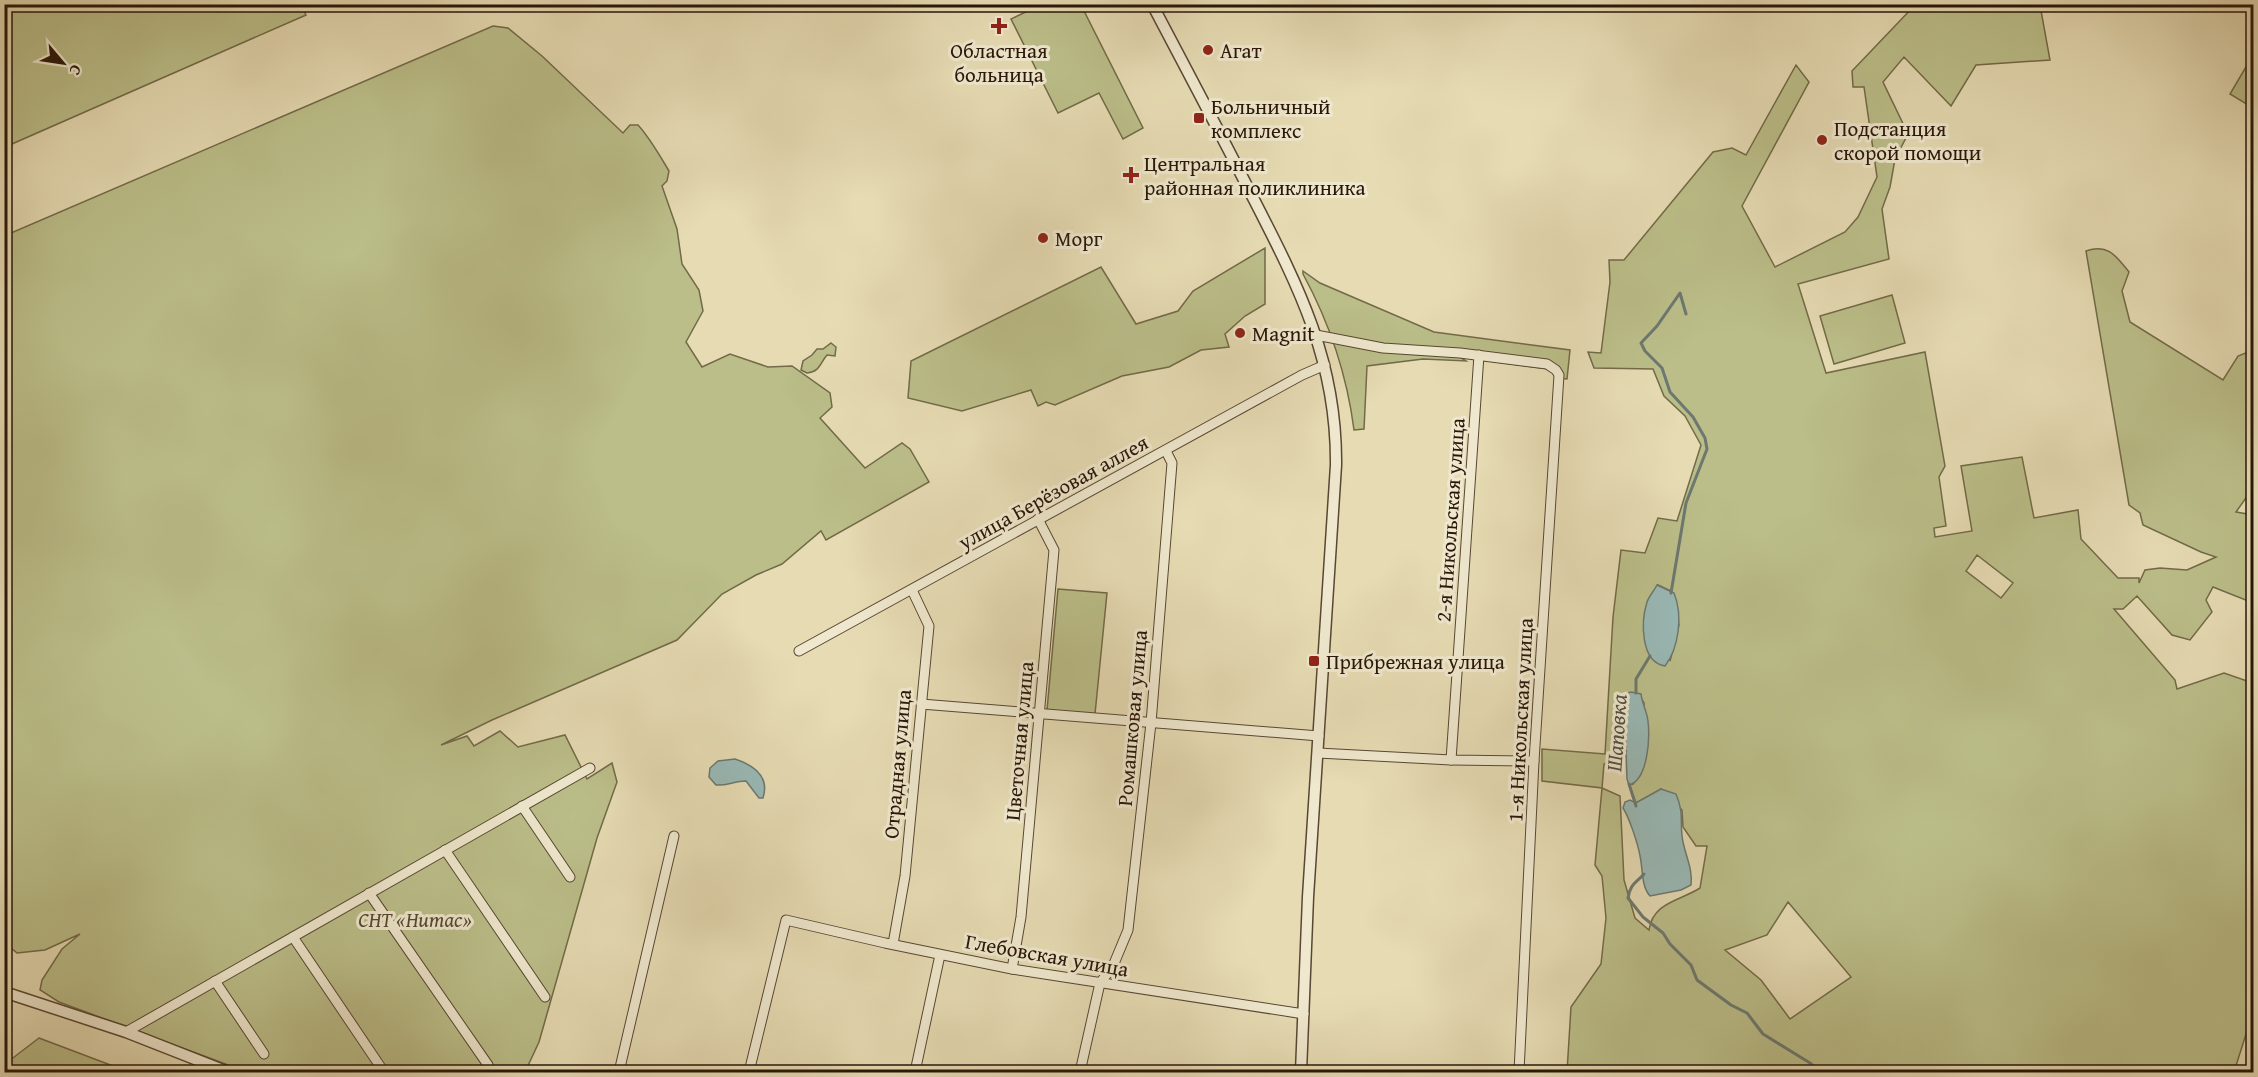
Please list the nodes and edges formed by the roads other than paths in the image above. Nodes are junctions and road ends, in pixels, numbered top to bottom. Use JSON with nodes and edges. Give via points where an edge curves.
{"nodes":[{"id":1,"x":1152,"y":4,"type":"edge"},
{"id":2,"x":1316,"y":335,"type":"junction"},
{"id":3,"x":1479,"y":355,"type":"junction"},
{"id":4,"x":1324,"y":365,"type":"junction"},
{"id":5,"x":1166,"y":451,"type":"junction"},
{"id":6,"x":1038,"y":519,"type":"junction"},
{"id":7,"x":912,"y":590,"type":"junction"},
{"id":8,"x":799,"y":651,"type":"dead end"},
{"id":9,"x":921,"y":704,"type":"junction"},
{"id":10,"x":1040,"y":713,"type":"junction"},
{"id":11,"x":1151,"y":723,"type":"junction"},
{"id":12,"x":1319,"y":736,"type":"junction"},
{"id":13,"x":1318,"y":753,"type":"junction"},
{"id":14,"x":1451,"y":760,"type":"junction"},
{"id":15,"x":1534,"y":761,"type":"junction"},
{"id":16,"x":590,"y":768,"type":"dead end"},
{"id":17,"x":522,"y":806,"type":"junction"},
{"id":18,"x":674,"y":836,"type":"dead end"},
{"id":19,"x":445,"y":850,"type":"junction"},
{"id":20,"x":570,"y":877,"type":"dead end"},
{"id":21,"x":369,"y":893,"type":"junction"},
{"id":22,"x":293,"y":937,"type":"junction"},
{"id":23,"x":893,"y":944,"type":"junction"},
{"id":24,"x":940,"y":955,"type":"junction"},
{"id":25,"x":1012,"y":969,"type":"junction"},
{"id":26,"x":215,"y":981,"type":"junction"},
{"id":27,"x":1100,"y":983,"type":"junction"},
{"id":28,"x":4,"y":992,"type":"edge"},
{"id":29,"x":545,"y":997,"type":"dead end"},
{"id":30,"x":1304,"y":1014,"type":"junction"},
{"id":31,"x":126,"y":1032,"type":"junction"},
{"id":32,"x":264,"y":1054,"type":"dead end"},
{"id":33,"x":228,"y":1072,"type":"edge"},
{"id":34,"x":384,"y":1072,"type":"edge"},
{"id":35,"x":490,"y":1072,"type":"edge"},
{"id":36,"x":619,"y":1072,"type":"edge"},
{"id":37,"x":750,"y":1072,"type":"edge"},
{"id":38,"x":915,"y":1072,"type":"edge"},
{"id":39,"x":1080,"y":1072,"type":"edge"},
{"id":40,"x":1301,"y":1072,"type":"edge"},
{"id":41,"x":1519,"y":1072,"type":"edge"}],
"edges":[{"from":1,"to":2,"type":"street","via":[[1266,223]]},
{"from":2,"to":3,"type":"street","via":[[1383,348]]},
{"from":2,"to":4,"type":"street"},
{"from":3,"to":14,"type":"street","name":"2-я Никольская улица"},
{"from":3,"to":15,"type":"street","name":"1-я Никольская улица","via":[[1547,364],[1556,369],[1559,378]]},
{"from":4,"to":5,"type":"street","name":"улица Берёзовая аллея"},
{"from":4,"to":12,"type":"street","via":[[1335,419],[1336,465]]},
{"from":5,"to":6,"type":"street","name":"улица Берёзовая аллея"},
{"from":5,"to":11,"type":"street","name":"Ромашковая улица","via":[[1172,464]]},
{"from":6,"to":7,"type":"street","name":"улица Берёзовая аллея"},
{"from":6,"to":10,"type":"street","name":"Цветочная улица","via":[[1054,550]]},
{"from":7,"to":8,"type":"street","name":"улица Берёзовая аллея"},
{"from":7,"to":9,"type":"street","name":"Отрадная улица","via":[[929,626]]},
{"from":9,"to":10,"type":"street"},
{"from":9,"to":23,"type":"street","name":"Отрадная улица","via":[[905,876]]},
{"from":10,"to":11,"type":"street"},
{"from":10,"to":25,"type":"street","name":"Цветочная улица","via":[[1021,917]]},
{"from":11,"to":12,"type":"street"},
{"from":11,"to":27,"type":"street","name":"Ромашковая улица","via":[[1128,930],[1113,966]]},
{"from":12,"to":13,"type":"street"},
{"from":13,"to":14,"type":"street"},
{"from":13,"to":30,"type":"street"},
{"from":14,"to":15,"type":"street"},
{"from":15,"to":41,"type":"street","name":"1-я Никольская улица"},
{"from":16,"to":17,"type":"street"},
{"from":17,"to":19,"type":"street"},
{"from":17,"to":20,"type":"street"},
{"from":18,"to":36,"type":"street"},
{"from":19,"to":21,"type":"street"},
{"from":19,"to":29,"type":"street"},
{"from":21,"to":22,"type":"street"},
{"from":21,"to":35,"type":"street"},
{"from":22,"to":26,"type":"street"},
{"from":22,"to":34,"type":"street"},
{"from":23,"to":24,"type":"street","name":"Глебовская улица"},
{"from":23,"to":37,"type":"street","name":"Глебовская улица","via":[[786,920]]},
{"from":24,"to":25,"type":"street","name":"Глебовская улица"},
{"from":24,"to":38,"type":"street"},
{"from":25,"to":27,"type":"street","name":"Глебовская улица"},
{"from":26,"to":31,"type":"street"},
{"from":26,"to":32,"type":"street"},
{"from":27,"to":30,"type":"street","name":"Глебовская улица"},
{"from":27,"to":39,"type":"street"},
{"from":28,"to":31,"type":"street"},
{"from":30,"to":40,"type":"street"},
{"from":31,"to":33,"type":"street"}]}
